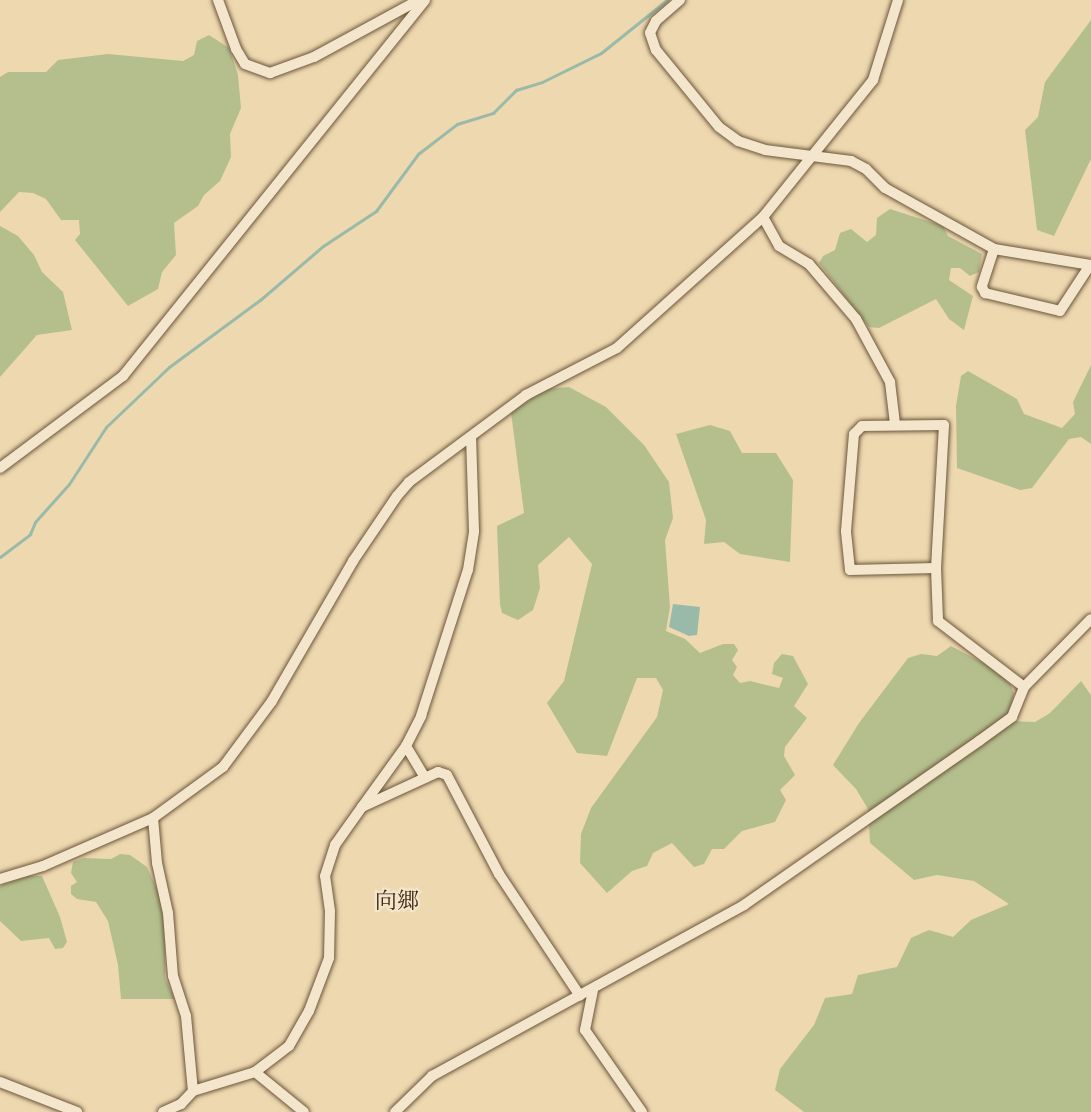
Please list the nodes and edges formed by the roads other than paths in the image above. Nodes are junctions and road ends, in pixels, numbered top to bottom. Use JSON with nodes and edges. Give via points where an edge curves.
{"nodes":[{"id":1,"x":218,"y":0,"type":"edge"},
{"id":2,"x":419,"y":0,"type":"edge"},
{"id":3,"x":425,"y":0,"type":"edge"},
{"id":4,"x":680,"y":0,"type":"edge"},
{"id":5,"x":898,"y":0,"type":"edge"},
{"id":6,"x":814,"y":156,"type":"junction"},
{"id":7,"x":763,"y":217,"type":"junction"},
{"id":8,"x":994,"y":249,"type":"junction"},
{"id":9,"x":1090,"y":265,"type":"edge"},
{"id":10,"x":895,"y":424,"type":"junction"},
{"id":11,"x":471,"y":438,"type":"junction"},
{"id":12,"x":0,"y":468,"type":"edge"},
{"id":13,"x":936,"y":568,"type":"junction"},
{"id":14,"x":1091,"y":619,"type":"edge"},
{"id":15,"x":1024,"y":687,"type":"junction"},
{"id":16,"x":406,"y":746,"type":"junction"},
{"id":17,"x":425,"y":778,"type":"junction"},
{"id":18,"x":362,"y":807,"type":"junction"},
{"id":19,"x":153,"y":818,"type":"junction"},
{"id":20,"x":0,"y":879,"type":"edge"},
{"id":21,"x":593,"y":990,"type":"junction"},
{"id":22,"x":580,"y":996,"type":"junction"},
{"id":23,"x":255,"y":1072,"type":"junction"},
{"id":24,"x":0,"y":1082,"type":"edge"},
{"id":25,"x":193,"y":1091,"type":"junction"},
{"id":26,"x":182,"y":1108,"type":"edge"},
{"id":27,"x":77,"y":1112,"type":"edge"},
{"id":28,"x":163,"y":1112,"type":"edge"},
{"id":29,"x":304,"y":1112,"type":"edge"},
{"id":30,"x":395,"y":1112,"type":"edge"},
{"id":31,"x":642,"y":1112,"type":"edge"}],
"edges":[{"from":1,"to":2,"type":"street","via":[[245,64],[270,73],[314,57]]},
{"from":3,"to":12,"type":"street","via":[[123,376]]},
{"from":4,"to":6,"type":"street","via":[[656,21],[650,33],[656,50],[705,111],[738,141],[765,150]]},
{"from":5,"to":6,"type":"street","via":[[873,80]]},
{"from":6,"to":7,"type":"street"},
{"from":6,"to":8,"type":"street","via":[[851,161],[866,169],[885,188]]},
{"from":7,"to":10,"type":"street","via":[[779,246],[809,264],[856,319],[890,382]]},
{"from":7,"to":11,"type":"street","via":[[616,348],[526,394]]},
{"from":8,"to":9,"type":"street"},
{"from":8,"to":9,"type":"street","via":[[982,287],[985,293],[1060,311]]},
{"from":10,"to":13,"type":"street","via":[[944,425]]},
{"from":10,"to":13,"type":"street","via":[[862,426],[854,434],[846,531],[850,570]]},
{"from":11,"to":16,"type":"street","via":[[474,531],[468,570],[421,716]]},
{"from":11,"to":19,"type":"street","via":[[409,482],[385,512],[272,701],[223,767]]},
{"from":13,"to":15,"type":"street","via":[[938,621]]},
{"from":14,"to":15,"type":"street"},
{"from":15,"to":21,"type":"street","via":[[1012,717],[854,829],[744,905]]},
{"from":16,"to":17,"type":"street"},
{"from":16,"to":18,"type":"street"},
{"from":17,"to":18,"type":"street"},
{"from":17,"to":22,"type":"street","via":[[438,772],[447,775],[499,873]]},
{"from":18,"to":23,"type":"street","via":[[327,865],[331,942],[321,985],[289,1046]]},
{"from":19,"to":20,"type":"street","via":[[44,866]]},
{"from":19,"to":25,"type":"street","via":[[173,976],[186,1016]]},
{"from":21,"to":22,"type":"street"},
{"from":21,"to":31,"type":"street","via":[[585,1030]]},
{"from":22,"to":30,"type":"street","via":[[432,1076]]},
{"from":23,"to":25,"type":"street"},
{"from":23,"to":29,"type":"street"},
{"from":24,"to":27,"type":"street"},
{"from":25,"to":26,"type":"street"},
{"from":26,"to":28,"type":"street"}]}
